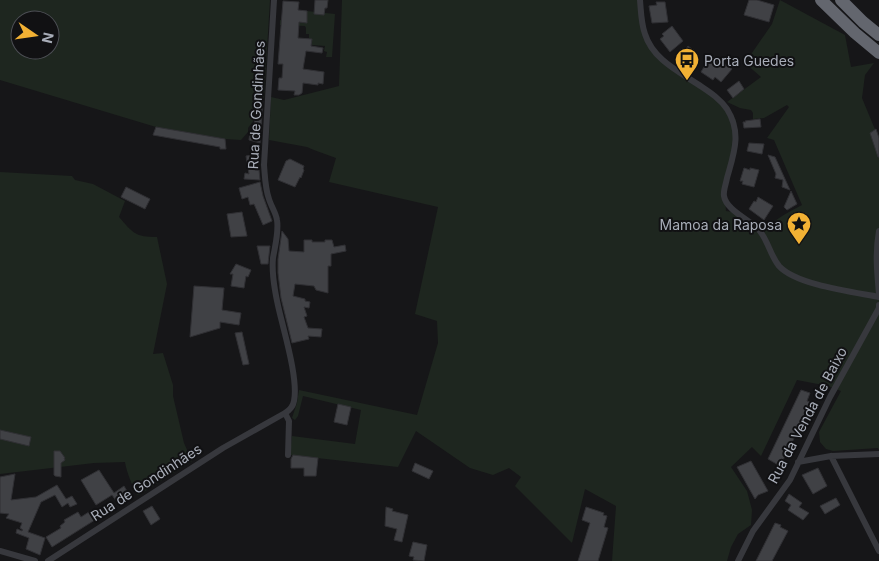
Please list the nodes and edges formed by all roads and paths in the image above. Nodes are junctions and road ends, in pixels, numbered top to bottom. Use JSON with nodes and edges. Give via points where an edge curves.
{"nodes":[{"id":1,"x":274,"y":0,"type":"edge"},
{"id":2,"x":640,"y":0,"type":"edge"},
{"id":3,"x":822,"y":0,"type":"edge"},
{"id":4,"x":841,"y":0,"type":"edge"},
{"id":5,"x":879,"y":35,"type":"edge"},
{"id":6,"x":879,"y":53,"type":"edge"},
{"id":7,"x":879,"y":231,"type":"edge"},
{"id":8,"x":879,"y":295,"type":"edge"},
{"id":9,"x":879,"y":305,"type":"edge"},
{"id":10,"x":285,"y":413,"type":"junction"},
{"id":11,"x":879,"y":454,"type":"edge"},
{"id":12,"x":288,"y":455,"type":"dead end"},
{"id":13,"x":830,"y":456,"type":"junction"},
{"id":14,"x":798,"y":462,"type":"junction"},
{"id":15,"x":0,"y":551,"type":"edge"},
{"id":16,"x":879,"y":551,"type":"edge"},
{"id":17,"x":35,"y":561,"type":"edge"},
{"id":18,"x":48,"y":561,"type":"edge"},
{"id":19,"x":738,"y":561,"type":"edge"}],
"edges":[{"from":1,"to":10,"type":"street","name":"Rua de Gondinhães","via":[[264,165],[266,188],[278,225],[274,277],[294,386],[294,402]]},
{"from":2,"to":8,"type":"street","via":[[645,36],[660,57],[719,99],[731,116],[736,140],[723,195],[726,202],[759,230],[777,262],[792,276],[814,284]]},
{"from":3,"to":6,"type":"highway"},
{"from":4,"to":5,"type":"highway"},
{"from":7,"to":8,"type":"street","via":[[876,261]]},
{"from":9,"to":14,"type":"street","name":"Rua da Venda de Baixo"},
{"from":10,"to":12,"type":"street","via":[[290,429]]},
{"from":10,"to":18,"type":"street","name":"Rua de Gondinhães","via":[[223,448]]},
{"from":11,"to":13,"type":"street"},
{"from":13,"to":14,"type":"street"},
{"from":13,"to":16,"type":"street"},
{"from":14,"to":19,"type":"street","name":"Rua da Venda de Baixo","via":[[790,480],[753,531]]},
{"from":15,"to":17,"type":"street"}]}
